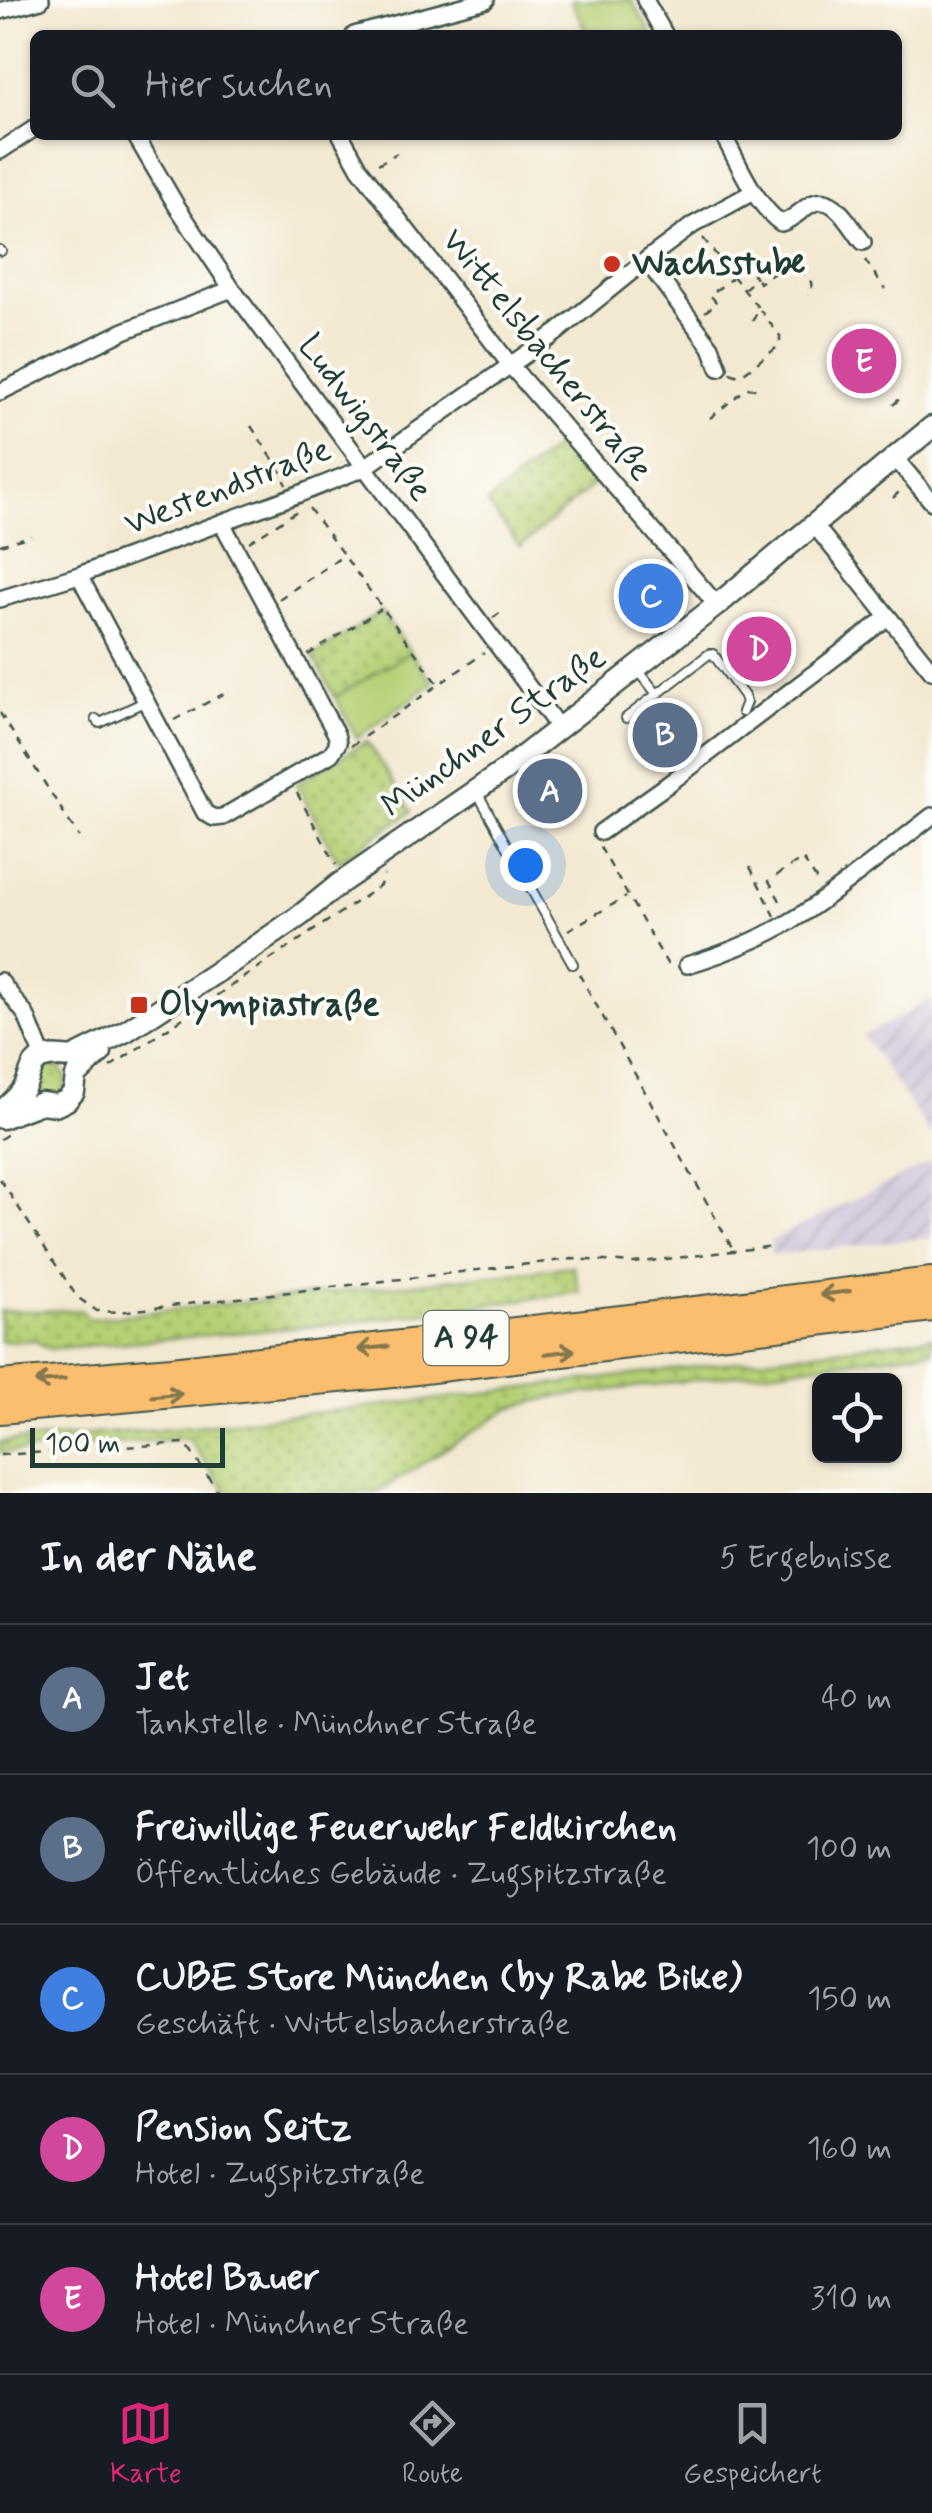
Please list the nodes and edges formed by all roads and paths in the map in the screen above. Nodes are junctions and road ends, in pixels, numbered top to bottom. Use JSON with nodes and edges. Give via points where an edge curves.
{"nodes":[{"id":1,"x":41,"y":0,"type":"edge"},
{"id":2,"x":486,"y":0,"type":"edge"},
{"id":3,"x":645,"y":0,"type":"edge"},
{"id":4,"x":0,"y":12,"type":"edge"},
{"id":5,"x":373,"y":30,"type":"edge"},
{"id":6,"x":662,"y":30,"type":"edge"},
{"id":7,"x":30,"y":131,"type":"edge"},
{"id":8,"x":137,"y":140,"type":"edge"},
{"id":9,"x":344,"y":140,"type":"edge"},
{"id":10,"x":726,"y":140,"type":"edge"},
{"id":11,"x":0,"y":151,"type":"edge"},
{"id":12,"x":397,"y":153,"type":"dead end"},
{"id":13,"x":380,"y":163,"type":"dead end"},
{"id":14,"x":752,"y":192,"type":"junction"},
{"id":15,"x":693,"y":225,"type":"junction"},
{"id":16,"x":863,"y":242,"type":"dead end"},
{"id":17,"x":789,"y":255,"type":"dead end"},
{"id":18,"x":646,"y":260,"type":"junction"},
{"id":19,"x":865,"y":260,"type":"dead end"},
{"id":20,"x":775,"y":266,"type":"junction"},
{"id":21,"x":799,"y":269,"type":"dead end"},
{"id":22,"x":732,"y":277,"type":"junction"},
{"id":23,"x":756,"y":279,"type":"junction"},
{"id":24,"x":232,"y":288,"type":"junction"},
{"id":25,"x":886,"y":289,"type":"dead end"},
{"id":26,"x":743,"y":290,"type":"junction"},
{"id":27,"x":808,"y":295,"type":"dead end"},
{"id":28,"x":759,"y":309,"type":"junction"},
{"id":29,"x":692,"y":322,"type":"junction"},
{"id":30,"x":752,"y":322,"type":"dead end"},
{"id":31,"x":511,"y":366,"type":"junction"},
{"id":32,"x":719,"y":368,"type":"joint"},
{"id":33,"x":869,"y":370,"type":"dead end"},
{"id":34,"x":756,"y":389,"type":"dead end"},
{"id":35,"x":877,"y":390,"type":"dead end"},
{"id":36,"x":0,"y":392,"type":"edge"},
{"id":37,"x":904,"y":396,"type":"dead end"},
{"id":38,"x":893,"y":405,"type":"dead end"},
{"id":39,"x":710,"y":418,"type":"dead end"},
{"id":40,"x":251,"y":426,"type":"dead end"},
{"id":41,"x":932,"y":427,"type":"edge"},
{"id":42,"x":895,"y":458,"type":"junction"},
{"id":43,"x":364,"y":468,"type":"junction"},
{"id":44,"x":289,"y":498,"type":"junction"},
{"id":45,"x":932,"y":502,"type":"edge"},
{"id":46,"x":222,"y":523,"type":"junction"},
{"id":47,"x":815,"y":526,"type":"junction"},
{"id":48,"x":31,"y":536,"type":"dead end"},
{"id":49,"x":0,"y":545,"type":"edge"},
{"id":50,"x":236,"y":550,"type":"junction"},
{"id":51,"x":344,"y":556,"type":"junction"},
{"id":52,"x":79,"y":575,"type":"junction"},
{"id":53,"x":0,"y":599,"type":"edge"},
{"id":54,"x":717,"y":605,"type":"junction"},
{"id":55,"x":267,"y":607,"type":"junction"},
{"id":56,"x":383,"y":608,"type":"junction"},
{"id":57,"x":888,"y":617,"type":"junction"},
{"id":58,"x":498,"y":644,"type":"junction"},
{"id":59,"x":298,"y":662,"type":"junction"},
{"id":60,"x":636,"y":668,"type":"junction"},
{"id":61,"x":932,"y":671,"type":"edge"},
{"id":62,"x":439,"y":685,"type":"junction"},
{"id":63,"x":229,"y":691,"type":"dead end"},
{"id":64,"x":656,"y":694,"type":"junction"},
{"id":65,"x":146,"y":701,"type":"junction"},
{"id":66,"x":742,"y":712,"type":"dead end"},
{"id":67,"x":0,"y":713,"type":"edge"},
{"id":68,"x":96,"y":718,"type":"dead end"},
{"id":69,"x":626,"y":718,"type":"dead end"},
{"id":70,"x":160,"y":728,"type":"junction"},
{"id":71,"x":559,"y":728,"type":"junction"},
{"id":72,"x":338,"y":743,"type":"junction"},
{"id":73,"x":289,"y":778,"type":"junction"},
{"id":74,"x":476,"y":790,"type":"junction"},
{"id":75,"x":932,"y":816,"type":"edge"},
{"id":76,"x":598,"y":835,"type":"joint"},
{"id":77,"x":79,"y":837,"type":"dead end"},
{"id":78,"x":337,"y":866,"type":"dead end"},
{"id":79,"x":790,"y":867,"type":"dead end"},
{"id":80,"x":750,"y":868,"type":"dead end"},
{"id":81,"x":783,"y":871,"type":"dead end"},
{"id":82,"x":374,"y":890,"type":"dead end"},
{"id":83,"x":628,"y":896,"type":"junction"},
{"id":84,"x":827,"y":896,"type":"junction"},
{"id":85,"x":786,"y":923,"type":"junction"},
{"id":86,"x":558,"y":936,"type":"junction"},
{"id":87,"x":573,"y":964,"type":"joint"},
{"id":88,"x":686,"y":965,"type":"dead end"},
{"id":89,"x":669,"y":967,"type":"dead end"},
{"id":90,"x":0,"y":981,"type":"edge"},
{"id":91,"x":118,"y":1062,"type":"dead end"},
{"id":92,"x":61,"y":1064,"type":"junction"},
{"id":93,"x":27,"y":1082,"type":"junction"},
{"id":94,"x":41,"y":1103,"type":"junction"},
{"id":95,"x":0,"y":1116,"type":"edge"},
{"id":96,"x":0,"y":1180,"type":"edge"},
{"id":97,"x":774,"y":1246,"type":"dead end"},
{"id":98,"x":735,"y":1252,"type":"junction"},
{"id":99,"x":932,"y":1282,"type":"edge"},
{"id":100,"x":932,"y":1306,"type":"edge"},
{"id":101,"x":0,"y":1386,"type":"edge"},
{"id":102,"x":0,"y":1409,"type":"edge"},
{"id":103,"x":0,"y":1455,"type":"edge"},
{"id":104,"x":219,"y":1493,"type":"edge"}],
"edges":[{"from":1,"to":4,"type":"street"},
{"from":2,"to":5,"type":"street"},
{"from":3,"to":6,"type":"street"},
{"from":7,"to":11,"type":"street"},
{"from":8,"to":24,"type":"street","name":"Ludwigstraße"},
{"from":9,"to":31,"type":"street","name":"Wittelsbacherstraße"},
{"from":10,"to":14,"type":"street"},
{"from":12,"to":13,"type":"path"},
{"from":14,"to":15,"type":"street","name":"Westendstraße"},
{"from":14,"to":16,"type":"street","via":[[781,223],[813,202],[832,203]]},
{"from":15,"to":18,"type":"street","name":"Westendstraße"},
{"from":15,"to":22,"type":"path"},
{"from":17,"to":20,"type":"path"},
{"from":18,"to":29,"type":"street"},
{"from":18,"to":31,"type":"street","name":"Westendstraße"},
{"from":19,"to":25,"type":"path"},
{"from":20,"to":23,"type":"path","via":[[760,283]]},
{"from":20,"to":23,"type":"path","via":[[771,262],[753,274]]},
{"from":21,"to":27,"type":"path","via":[[811,282]]},
{"from":22,"to":26,"type":"path"},
{"from":22,"to":29,"type":"path","via":[[710,295],[717,303]]},
{"from":23,"to":26,"type":"path"},
{"from":24,"to":36,"type":"street"},
{"from":24,"to":43,"type":"street","name":"Ludwigstraße"},
{"from":26,"to":28,"type":"path"},
{"from":28,"to":30,"type":"path"},
{"from":28,"to":32,"type":"path","via":[[780,344],[739,376]]},
{"from":29,"to":32,"type":"street"},
{"from":31,"to":43,"type":"street","name":"Westendstraße"},
{"from":31,"to":54,"type":"street","name":"Wittelsbacherstraße"},
{"from":33,"to":35,"type":"path"},
{"from":34,"to":39,"type":"path","via":[[748,388]]},
{"from":37,"to":38,"type":"path"},
{"from":40,"to":44,"type":"path","via":[[284,476]]},
{"from":41,"to":42,"type":"street","name":"Münchner Straße"},
{"from":42,"to":45,"type":"street"},
{"from":42,"to":47,"type":"street","name":"Münchner Straße"},
{"from":43,"to":44,"type":"street","name":"Westendstraße"},
{"from":43,"to":58,"type":"street","name":"Ludwigstraße"},
{"from":44,"to":46,"type":"street","name":"Westendstraße"},
{"from":46,"to":50,"type":"street"},
{"from":46,"to":52,"type":"street","name":"Westendstraße"},
{"from":47,"to":54,"type":"street","name":"Münchner Straße"},
{"from":47,"to":57,"type":"street"},
{"from":48,"to":49,"type":"path"},
{"from":50,"to":51,"type":"path","via":[[307,505]]},
{"from":50,"to":55,"type":"street"},
{"from":51,"to":55,"type":"path"},
{"from":51,"to":56,"type":"path"},
{"from":52,"to":53,"type":"street","name":"Westendstraße"},
{"from":52,"to":65,"type":"street"},
{"from":54,"to":60,"type":"street","name":"Münchner Straße"},
{"from":55,"to":59,"type":"street"},
{"from":56,"to":59,"type":"path"},
{"from":56,"to":62,"type":"path"},
{"from":57,"to":61,"type":"street"},
{"from":57,"to":76,"type":"street"},
{"from":58,"to":62,"type":"path"},
{"from":58,"to":71,"type":"street","name":"Ludwigstraße"},
{"from":59,"to":72,"type":"street"},
{"from":60,"to":64,"type":"lane"},
{"from":60,"to":71,"type":"street","name":"Münchner Straße"},
{"from":62,"to":72,"type":"path","via":[[350,746]]},
{"from":63,"to":70,"type":"path"},
{"from":64,"to":66,"type":"lane","via":[[714,654],[744,696]]},
{"from":64,"to":69,"type":"lane"},
{"from":65,"to":68,"type":"lane","via":[[108,721]]},
{"from":65,"to":70,"type":"street"},
{"from":67,"to":77,"type":"path"},
{"from":70,"to":73,"type":"street","via":[[205,813],[214,818]]},
{"from":71,"to":74,"type":"street","name":"Münchner Straße"},
{"from":72,"to":73,"type":"street"},
{"from":73,"to":78,"type":"path"},
{"from":74,"to":86,"type":"lane"},
{"from":74,"to":92,"type":"street","name":"Münchner Straße","via":[[249,951]]},
{"from":75,"to":84,"type":"street"},
{"from":76,"to":83,"type":"path"},
{"from":79,"to":84,"type":"path","via":[[803,859]]},
{"from":80,"to":85,"type":"path"},
{"from":81,"to":85,"type":"path","via":[[769,881]]},
{"from":82,"to":91,"type":"path"},
{"from":83,"to":86,"type":"path"},
{"from":83,"to":89,"type":"path"},
{"from":84,"to":85,"type":"street"},
{"from":85,"to":88,"type":"street"},
{"from":86,"to":87,"type":"lane"},
{"from":87,"to":98,"type":"path"},
{"from":90,"to":92,"type":"street"},
{"from":92,"to":93,"type":"street","name":"Münchner Straße","via":[[31,1067]]},
{"from":92,"to":94,"type":"street","name":"Münchner Straße","via":[[74,1092],[57,1105]]},
{"from":93,"to":94,"type":"street"},
{"from":93,"to":95,"type":"street","name":"Münchner Straße"},
{"from":94,"to":95,"type":"street","name":"Münchner Straße"},
{"from":96,"to":98,"type":"path","via":[[77,1297],[97,1311],[572,1258],[634,1262]]},
{"from":97,"to":98,"type":"path"},
{"from":99,"to":101,"type":"highway","number":"A 94","one_way":true},
{"from":102,"to":100,"type":"highway","number":"A 94","one_way":true,"via":[[382,1374]]},
{"from":103,"to":104,"type":"path","via":[[184,1443]]}]}
